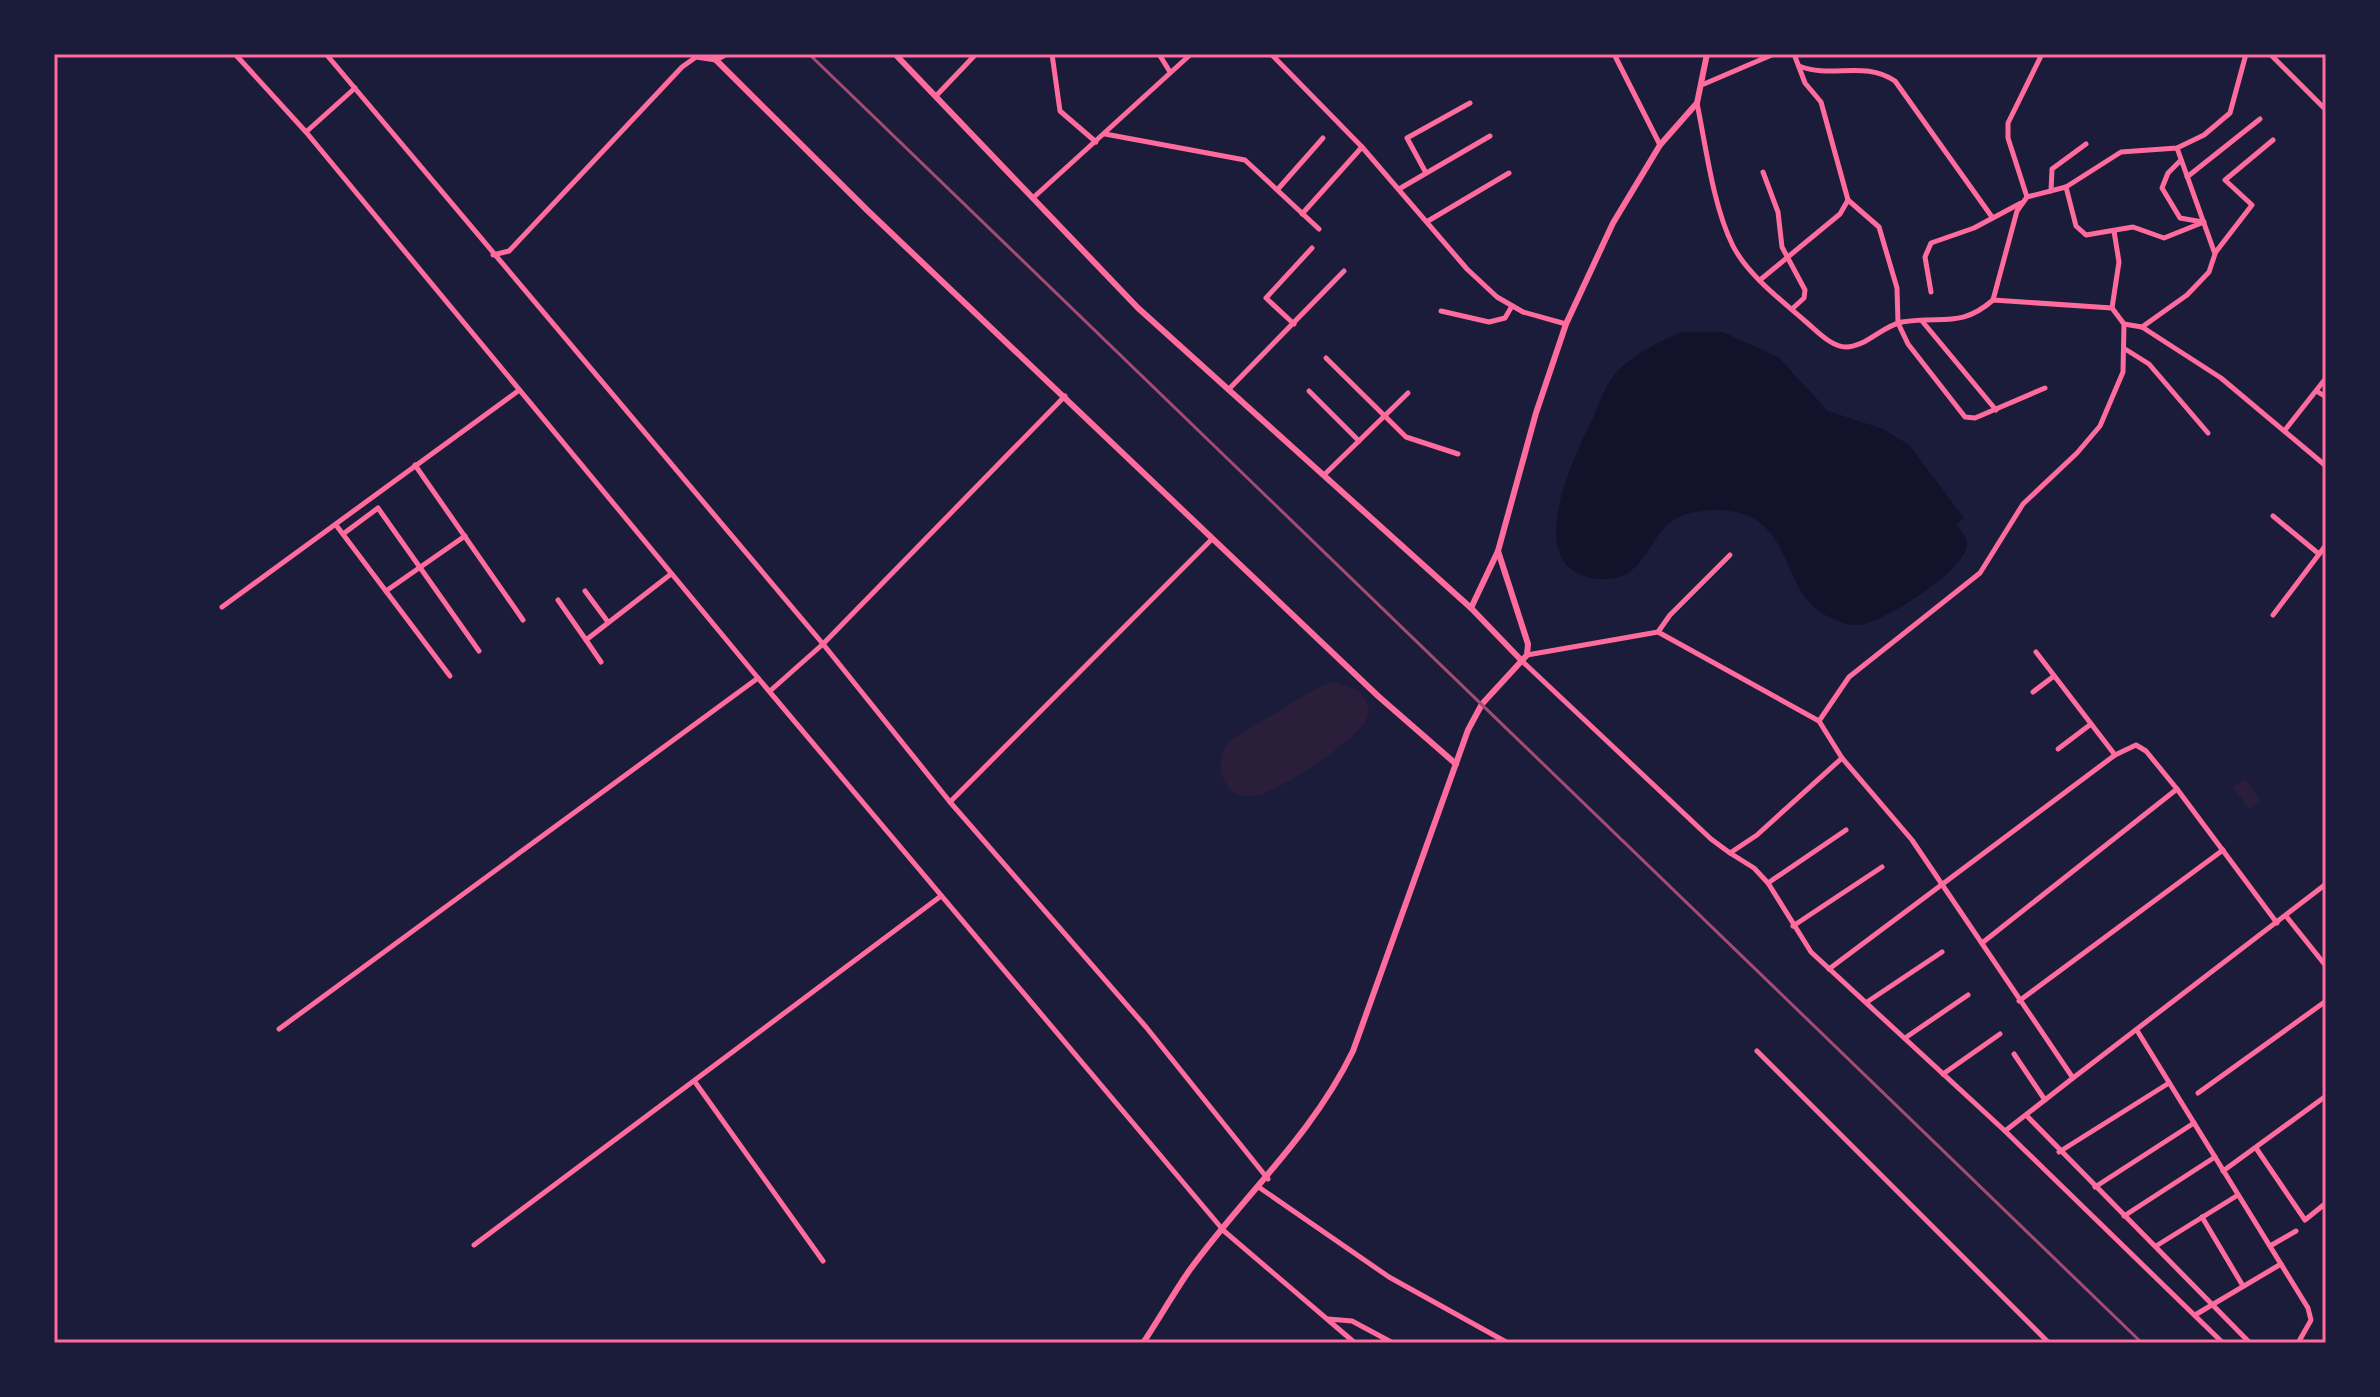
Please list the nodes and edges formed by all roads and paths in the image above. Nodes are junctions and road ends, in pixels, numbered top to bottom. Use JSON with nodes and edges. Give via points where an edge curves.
{"nodes":[{"id":1,"x":235,"y":54,"type":"edge"},
{"id":2,"x":326,"y":54,"type":"edge"},
{"id":3,"x":727,"y":54,"type":"edge"},
{"id":4,"x":895,"y":54,"type":"edge"},
{"id":5,"x":976,"y":54,"type":"edge"},
{"id":6,"x":1052,"y":54,"type":"edge"},
{"id":7,"x":1159,"y":54,"type":"edge"},
{"id":8,"x":1191,"y":54,"type":"edge"},
{"id":9,"x":1271,"y":54,"type":"edge"},
{"id":10,"x":1614,"y":54,"type":"edge"},
{"id":11,"x":1707,"y":54,"type":"edge"},
{"id":12,"x":1774,"y":54,"type":"edge"},
{"id":13,"x":1794,"y":54,"type":"edge"},
{"id":14,"x":2042,"y":54,"type":"edge"},
{"id":15,"x":2246,"y":54,"type":"edge"},
{"id":16,"x":2270,"y":54,"type":"edge"},
{"id":17,"x":713,"y":57,"type":"edge"},
{"id":18,"x":1798,"y":65,"type":"junction"},
{"id":19,"x":1170,"y":72,"type":"junction"},
{"id":20,"x":1704,"y":84,"type":"junction"},
{"id":21,"x":355,"y":88,"type":"junction"},
{"id":22,"x":936,"y":96,"type":"junction"},
{"id":23,"x":1470,"y":103,"type":"dead end"},
{"id":24,"x":1697,"y":103,"type":"junction"},
{"id":25,"x":2326,"y":110,"type":"edge"},
{"id":26,"x":2260,"y":119,"type":"dead end"},
{"id":27,"x":306,"y":132,"type":"junction"},
{"id":28,"x":1105,"y":134,"type":"junction"},
{"id":29,"x":1490,"y":136,"type":"dead end"},
{"id":30,"x":1323,"y":138,"type":"dead end"},
{"id":31,"x":2273,"y":140,"type":"dead end"},
{"id":32,"x":1096,"y":142,"type":"junction"},
{"id":33,"x":2086,"y":144,"type":"dead end"},
{"id":34,"x":1660,"y":145,"type":"junction"},
{"id":35,"x":1362,"y":147,"type":"junction"},
{"id":36,"x":2177,"y":148,"type":"junction"},
{"id":37,"x":2181,"y":160,"type":"junction"},
{"id":38,"x":1763,"y":172,"type":"dead end"},
{"id":39,"x":1426,"y":173,"type":"junction"},
{"id":40,"x":1509,"y":173,"type":"dead end"},
{"id":41,"x":2187,"y":177,"type":"junction"},
{"id":42,"x":2066,"y":187,"type":"junction"},
{"id":43,"x":1278,"y":189,"type":"junction"},
{"id":44,"x":1399,"y":189,"type":"junction"},
{"id":45,"x":2051,"y":191,"type":"junction"},
{"id":46,"x":1034,"y":197,"type":"junction"},
{"id":47,"x":1848,"y":200,"type":"junction"},
{"id":48,"x":2024,"y":200,"type":"junction"},
{"id":49,"x":1302,"y":214,"type":"junction"},
{"id":50,"x":1992,"y":217,"type":"junction"},
{"id":51,"x":1428,"y":221,"type":"junction"},
{"id":52,"x":2204,"y":222,"type":"junction"},
{"id":53,"x":1319,"y":229,"type":"dead end"},
{"id":54,"x":2114,"y":230,"type":"junction"},
{"id":55,"x":1312,"y":248,"type":"dead end"},
{"id":56,"x":2215,"y":254,"type":"junction"},
{"id":57,"x":493,"y":255,"type":"junction"},
{"id":58,"x":1786,"y":258,"type":"junction"},
{"id":59,"x":1344,"y":271,"type":"dead end"},
{"id":60,"x":1760,"y":280,"type":"junction"},
{"id":61,"x":1931,"y":292,"type":"dead end"},
{"id":62,"x":1993,"y":300,"type":"junction"},
{"id":63,"x":1512,"y":306,"type":"junction"},
{"id":64,"x":2112,"y":308,"type":"junction"},
{"id":65,"x":1792,"y":309,"type":"junction"},
{"id":66,"x":1441,"y":311,"type":"dead end"},
{"id":67,"x":1922,"y":320,"type":"junction"},
{"id":68,"x":1898,"y":323,"type":"junction"},
{"id":69,"x":1294,"y":324,"type":"junction"},
{"id":70,"x":1566,"y":324,"type":"junction"},
{"id":71,"x":2124,"y":324,"type":"junction"},
{"id":72,"x":2142,"y":327,"type":"junction"},
{"id":73,"x":2125,"y":349,"type":"junction"},
{"id":74,"x":1326,"y":358,"type":"dead end"},
{"id":75,"x":2326,"y":378,"type":"edge"},
{"id":76,"x":2045,"y":388,"type":"dead end"},
{"id":77,"x":1229,"y":389,"type":"junction"},
{"id":78,"x":518,"y":391,"type":"junction"},
{"id":79,"x":1309,"y":391,"type":"dead end"},
{"id":80,"x":2318,"y":392,"type":"junction"},
{"id":81,"x":1408,"y":393,"type":"dead end"},
{"id":82,"x":1065,"y":396,"type":"junction"},
{"id":83,"x":2326,"y":397,"type":"edge"},
{"id":84,"x":1996,"y":410,"type":"junction"},
{"id":85,"x":1383,"y":417,"type":"junction"},
{"id":86,"x":2285,"y":430,"type":"junction"},
{"id":87,"x":2208,"y":433,"type":"dead end"},
{"id":88,"x":1359,"y":441,"type":"junction"},
{"id":89,"x":1458,"y":454,"type":"dead end"},
{"id":90,"x":415,"y":465,"type":"junction"},
{"id":91,"x":2326,"y":466,"type":"edge"},
{"id":92,"x":1324,"y":475,"type":"junction"},
{"id":93,"x":2273,"y":516,"type":"dead end"},
{"id":94,"x":336,"y":525,"type":"junction"},
{"id":95,"x":343,"y":534,"type":"junction"},
{"id":96,"x":465,"y":536,"type":"junction"},
{"id":97,"x":1212,"y":539,"type":"junction"},
{"id":98,"x":2326,"y":545,"type":"edge"},
{"id":99,"x":1498,"y":551,"type":"junction"},
{"id":100,"x":2319,"y":554,"type":"junction"},
{"id":101,"x":1730,"y":555,"type":"dead end"},
{"id":102,"x":421,"y":567,"type":"junction"},
{"id":103,"x":671,"y":574,"type":"junction"},
{"id":104,"x":386,"y":591,"type":"junction"},
{"id":105,"x":585,"y":591,"type":"dead end"},
{"id":106,"x":558,"y":600,"type":"dead end"},
{"id":107,"x":222,"y":607,"type":"dead end"},
{"id":108,"x":1471,"y":608,"type":"junction"},
{"id":109,"x":2273,"y":615,"type":"dead end"},
{"id":110,"x":523,"y":620,"type":"dead end"},
{"id":111,"x":608,"y":622,"type":"junction"},
{"id":112,"x":1658,"y":632,"type":"junction"},
{"id":113,"x":586,"y":640,"type":"junction"},
{"id":114,"x":823,"y":644,"type":"junction"},
{"id":115,"x":479,"y":651,"type":"dead end"},
{"id":116,"x":2036,"y":652,"type":"dead end"},
{"id":117,"x":1525,"y":658,"type":"junction"},
{"id":118,"x":601,"y":662,"type":"dead end"},
{"id":119,"x":450,"y":676,"type":"dead end"},
{"id":120,"x":2054,"y":676,"type":"junction"},
{"id":121,"x":758,"y":678,"type":"junction"},
{"id":122,"x":770,"y":691,"type":"junction"},
{"id":123,"x":2033,"y":692,"type":"dead end"},
{"id":124,"x":1819,"y":721,"type":"junction"},
{"id":125,"x":2091,"y":724,"type":"junction"},
{"id":126,"x":2058,"y":749,"type":"dead end"},
{"id":127,"x":2115,"y":755,"type":"junction"},
{"id":128,"x":1842,"y":758,"type":"junction"},
{"id":129,"x":1456,"y":764,"type":"junction"},
{"id":130,"x":2177,"y":789,"type":"junction"},
{"id":131,"x":950,"y":802,"type":"junction"},
{"id":132,"x":1846,"y":830,"type":"dead end"},
{"id":133,"x":2223,"y":850,"type":"junction"},
{"id":134,"x":1730,"y":853,"type":"junction"},
{"id":135,"x":1882,"y":867,"type":"dead end"},
{"id":136,"x":1768,"y":883,"type":"junction"},
{"id":137,"x":2326,"y":884,"type":"edge"},
{"id":138,"x":1943,"y":886,"type":"junction"},
{"id":139,"x":941,"y":896,"type":"junction"},
{"id":140,"x":2286,"y":916,"type":"junction"},
{"id":141,"x":2277,"y":923,"type":"junction"},
{"id":142,"x":1793,"y":926,"type":"junction"},
{"id":143,"x":1982,"y":943,"type":"junction"},
{"id":144,"x":1942,"y":952,"type":"dead end"},
{"id":145,"x":2326,"y":966,"type":"edge"},
{"id":146,"x":1829,"y":969,"type":"junction"},
{"id":147,"x":1968,"y":995,"type":"dead end"},
{"id":148,"x":2019,"y":1001,"type":"junction"},
{"id":149,"x":2326,"y":1001,"type":"edge"},
{"id":150,"x":1867,"y":1002,"type":"junction"},
{"id":151,"x":279,"y":1029,"type":"dead end"},
{"id":152,"x":2138,"y":1032,"type":"junction"},
{"id":153,"x":2000,"y":1034,"type":"dead end"},
{"id":154,"x":1905,"y":1038,"type":"junction"},
{"id":155,"x":1757,"y":1051,"type":"dead end"},
{"id":156,"x":2014,"y":1054,"type":"dead end"},
{"id":157,"x":1943,"y":1074,"type":"junction"},
{"id":158,"x":2073,"y":1078,"type":"junction"},
{"id":159,"x":695,"y":1082,"type":"junction"},
{"id":160,"x":2169,"y":1083,"type":"junction"},
{"id":161,"x":2198,"y":1093,"type":"dead end"},
{"id":162,"x":2326,"y":1096,"type":"edge"},
{"id":163,"x":2045,"y":1100,"type":"junction"},
{"id":164,"x":2026,"y":1115,"type":"junction"},
{"id":165,"x":2194,"y":1123,"type":"junction"},
{"id":166,"x":2005,"y":1131,"type":"junction"},
{"id":167,"x":2256,"y":1148,"type":"junction"},
{"id":168,"x":2059,"y":1152,"type":"junction"},
{"id":169,"x":2215,"y":1157,"type":"junction"},
{"id":170,"x":2223,"y":1171,"type":"junction"},
{"id":171,"x":1268,"y":1179,"type":"junction"},
{"id":172,"x":2095,"y":1187,"type":"junction"},
{"id":173,"x":1260,"y":1188,"type":"junction"},
{"id":174,"x":2238,"y":1195,"type":"junction"},
{"id":175,"x":2326,"y":1203,"type":"edge"},
{"id":176,"x":2124,"y":1216,"type":"junction"},
{"id":177,"x":2202,"y":1217,"type":"junction"},
{"id":178,"x":1224,"y":1231,"type":"junction"},
{"id":179,"x":2296,"y":1231,"type":"dead end"},
{"id":180,"x":474,"y":1245,"type":"dead end"},
{"id":181,"x":2156,"y":1246,"type":"junction"},
{"id":182,"x":2270,"y":1246,"type":"junction"},
{"id":183,"x":823,"y":1261,"type":"dead end"},
{"id":184,"x":2281,"y":1264,"type":"junction"},
{"id":185,"x":2243,"y":1286,"type":"junction"},
{"id":186,"x":2211,"y":1304,"type":"junction"},
{"id":187,"x":2195,"y":1315,"type":"junction"},
{"id":188,"x":1327,"y":1319,"type":"junction"},
{"id":189,"x":1143,"y":1343,"type":"edge"},
{"id":190,"x":1355,"y":1343,"type":"edge"},
{"id":191,"x":1393,"y":1343,"type":"edge"},
{"id":192,"x":1508,"y":1343,"type":"edge"},
{"id":193,"x":2049,"y":1343,"type":"edge"},
{"id":194,"x":2223,"y":1343,"type":"edge"},
{"id":195,"x":2250,"y":1343,"type":"edge"},
{"id":196,"x":2298,"y":1343,"type":"edge"}],
"edges":[{"from":1,"to":27,"type":"street"},
{"from":2,"to":21,"type":"street"},
{"from":3,"to":17,"type":"street"},
{"from":4,"to":22,"type":"street"},
{"from":5,"to":22,"type":"street"},
{"from":6,"to":32,"type":"street","via":[[1060,111]]},
{"from":7,"to":19,"type":"street"},
{"from":8,"to":19,"type":"street"},
{"from":9,"to":35,"type":"street"},
{"from":10,"to":34,"type":"street"},
{"from":11,"to":20,"type":"street"},
{"from":12,"to":20,"type":"street"},
{"from":13,"to":18,"type":"street"},
{"from":14,"to":48,"type":"street","via":[[2008,123]]},
{"from":15,"to":36,"type":"street","via":[[2230,113],[2204,135]]},
{"from":16,"to":25,"type":"street"},
{"from":17,"to":57,"type":"street","via":[[696,57],[682,67],[509,251]]},
{"from":17,"to":82,"type":"street"},
{"from":18,"to":47,"type":"street","via":[[1821,102]]},
{"from":18,"to":50,"type":"street","via":[[1823,73],[1871,69],[1895,81]]},
{"from":19,"to":28,"type":"street"},
{"from":20,"to":24,"type":"street"},
{"from":21,"to":27,"type":"street"},
{"from":21,"to":57,"type":"street"},
{"from":22,"to":46,"type":"street"},
{"from":23,"to":39,"type":"street","via":[[1407,138]]},
{"from":24,"to":34,"type":"street"},
{"from":24,"to":60,"type":"street","via":[[1733,247]]},
{"from":26,"to":41,"type":"street"},
{"from":27,"to":78,"type":"street"},
{"from":28,"to":32,"type":"street"},
{"from":28,"to":43,"type":"street","via":[[1227,154],[1245,160]]},
{"from":29,"to":39,"type":"street"},
{"from":30,"to":43,"type":"street"},
{"from":31,"to":56,"type":"street","via":[[2225,180],[2252,205]]},
{"from":32,"to":46,"type":"street"},
{"from":33,"to":45,"type":"street","via":[[2052,169]]},
{"from":34,"to":70,"type":"street","via":[[1613,223]]},
{"from":35,"to":44,"type":"street"},
{"from":35,"to":49,"type":"street"},
{"from":36,"to":37,"type":"street"},
{"from":36,"to":42,"type":"street","via":[[2121,152]]},
{"from":37,"to":41,"type":"street"},
{"from":37,"to":52,"type":"street","via":[[2162,188],[2180,218]]},
{"from":38,"to":58,"type":"street","via":[[1778,212]]},
{"from":39,"to":44,"type":"street"},
{"from":40,"to":51,"type":"street"},
{"from":41,"to":52,"type":"street"},
{"from":42,"to":45,"type":"street"},
{"from":42,"to":54,"type":"street","via":[[2076,226],[2086,235]]},
{"from":43,"to":49,"type":"street"},
{"from":44,"to":51,"type":"street"},
{"from":45,"to":48,"type":"street"},
{"from":46,"to":77,"type":"street","via":[[1083,255]]},
{"from":47,"to":58,"type":"street","via":[[1840,214]]},
{"from":47,"to":68,"type":"street","via":[[1879,227],[1897,288]]},
{"from":48,"to":50,"type":"street"},
{"from":48,"to":62,"type":"street"},
{"from":49,"to":53,"type":"street"},
{"from":50,"to":61,"type":"street","via":[[1931,243],[1925,257]]},
{"from":51,"to":63,"type":"street","via":[[1467,269]]},
{"from":52,"to":54,"type":"street","via":[[2164,238],[2133,227]]},
{"from":52,"to":56,"type":"street"},
{"from":54,"to":64,"type":"street","via":[[2119,262]]},
{"from":55,"to":69,"type":"street","via":[[1266,298]]},
{"from":56,"to":72,"type":"street","via":[[2209,272],[2187,295]]},
{"from":57,"to":114,"type":"street"},
{"from":58,"to":60,"type":"street"},
{"from":58,"to":65,"type":"street","via":[[1806,294]]},
{"from":59,"to":69,"type":"street"},
{"from":60,"to":65,"type":"street"},
{"from":62,"to":64,"type":"street"},
{"from":62,"to":67,"type":"street","via":[[1977,314],[1956,321]]},
{"from":63,"to":66,"type":"street","via":[[1505,318],[1489,322]]},
{"from":63,"to":70,"type":"street"},
{"from":64,"to":71,"type":"street"},
{"from":65,"to":68,"type":"street","via":[[1829,341],[1846,347]]},
{"from":67,"to":68,"type":"street"},
{"from":67,"to":84,"type":"street"},
{"from":68,"to":84,"type":"street","via":[[1913,353],[1965,417]]},
{"from":69,"to":77,"type":"street"},
{"from":70,"to":99,"type":"street","via":[[1510,497]]},
{"from":71,"to":72,"type":"street"},
{"from":71,"to":73,"type":"street"},
{"from":72,"to":86,"type":"street","via":[[2221,378]]},
{"from":73,"to":87,"type":"street","via":[[2149,364]]},
{"from":73,"to":124,"type":"street","via":[[2115,397],[2100,426],[2023,504],[1980,573],[1849,677]]},
{"from":74,"to":85,"type":"street"},
{"from":75,"to":80,"type":"street"},
{"from":76,"to":84,"type":"street"},
{"from":77,"to":92,"type":"street"},
{"from":78,"to":90,"type":"street"},
{"from":78,"to":103,"type":"street"},
{"from":79,"to":88,"type":"street"},
{"from":80,"to":83,"type":"street"},
{"from":80,"to":86,"type":"street"},
{"from":81,"to":85,"type":"street"},
{"from":82,"to":97,"type":"street"},
{"from":82,"to":114,"type":"street"},
{"from":85,"to":88,"type":"street"},
{"from":85,"to":89,"type":"street","via":[[1406,437]]},
{"from":86,"to":91,"type":"street"},
{"from":88,"to":92,"type":"street"},
{"from":90,"to":94,"type":"street"},
{"from":90,"to":96,"type":"street"},
{"from":92,"to":108,"type":"street"},
{"from":93,"to":100,"type":"street"},
{"from":94,"to":95,"type":"street"},
{"from":94,"to":107,"type":"street"},
{"from":95,"to":102,"type":"street","via":[[378,508]]},
{"from":95,"to":104,"type":"street"},
{"from":96,"to":102,"type":"street"},
{"from":96,"to":110,"type":"street"},
{"from":97,"to":129,"type":"street"},
{"from":97,"to":131,"type":"street"},
{"from":98,"to":100,"type":"street"},
{"from":99,"to":108,"type":"street"},
{"from":99,"to":117,"type":"street","via":[[1528,644]]},
{"from":100,"to":109,"type":"street"},
{"from":101,"to":112,"type":"street"},
{"from":102,"to":104,"type":"street"},
{"from":102,"to":115,"type":"street"},
{"from":103,"to":111,"type":"street"},
{"from":103,"to":121,"type":"street"},
{"from":104,"to":119,"type":"street"},
{"from":105,"to":111,"type":"street"},
{"from":106,"to":113,"type":"street"},
{"from":108,"to":117,"type":"street"},
{"from":111,"to":113,"type":"street"},
{"from":112,"to":117,"type":"street"},
{"from":112,"to":124,"type":"street"},
{"from":113,"to":118,"type":"street"},
{"from":114,"to":122,"type":"street"},
{"from":114,"to":131,"type":"street"},
{"from":116,"to":120,"type":"street"},
{"from":117,"to":129,"type":"street","via":[[1482,704]]},
{"from":117,"to":134,"type":"street"},
{"from":120,"to":123,"type":"street"},
{"from":120,"to":125,"type":"street"},
{"from":121,"to":122,"type":"street"},
{"from":121,"to":151,"type":"street"},
{"from":122,"to":139,"type":"street"},
{"from":124,"to":128,"type":"street"},
{"from":125,"to":126,"type":"street"},
{"from":125,"to":127,"type":"street"},
{"from":127,"to":130,"type":"street","via":[[2136,745]]},
{"from":127,"to":138,"type":"street"},
{"from":128,"to":134,"type":"street"},
{"from":128,"to":138,"type":"street","via":[[1912,840]]},
{"from":129,"to":171,"type":"street","via":[[1353,1051],[1334,1089]]},
{"from":130,"to":133,"type":"street"},
{"from":130,"to":143,"type":"street"},
{"from":131,"to":171,"type":"street","via":[[1146,1027]]},
{"from":132,"to":136,"type":"street"},
{"from":133,"to":141,"type":"street"},
{"from":133,"to":148,"type":"street"},
{"from":134,"to":136,"type":"street"},
{"from":135,"to":142,"type":"street"},
{"from":136,"to":142,"type":"street"},
{"from":137,"to":140,"type":"street"},
{"from":138,"to":143,"type":"street"},
{"from":138,"to":146,"type":"street"},
{"from":139,"to":159,"type":"street"},
{"from":139,"to":178,"type":"street"},
{"from":140,"to":141,"type":"street"},
{"from":140,"to":145,"type":"street"},
{"from":141,"to":152,"type":"street"},
{"from":142,"to":146,"type":"street"},
{"from":143,"to":148,"type":"street"},
{"from":144,"to":150,"type":"street"},
{"from":146,"to":150,"type":"street"},
{"from":147,"to":154,"type":"street"},
{"from":148,"to":158,"type":"street"},
{"from":149,"to":161,"type":"street"},
{"from":150,"to":154,"type":"street"},
{"from":152,"to":158,"type":"street"},
{"from":152,"to":160,"type":"street"},
{"from":153,"to":157,"type":"street"},
{"from":154,"to":157,"type":"street"},
{"from":155,"to":193,"type":"street"},
{"from":156,"to":163,"type":"street"},
{"from":157,"to":166,"type":"street"},
{"from":158,"to":163,"type":"street"},
{"from":159,"to":180,"type":"street"},
{"from":159,"to":183,"type":"street"},
{"from":160,"to":165,"type":"street"},
{"from":160,"to":168,"type":"street"},
{"from":162,"to":167,"type":"street"},
{"from":163,"to":164,"type":"street"},
{"from":164,"to":166,"type":"street"},
{"from":164,"to":168,"type":"street"},
{"from":165,"to":169,"type":"street"},
{"from":165,"to":172,"type":"street"},
{"from":166,"to":187,"type":"street"},
{"from":167,"to":170,"type":"street"},
{"from":167,"to":175,"type":"street","via":[[2305,1220]]},
{"from":168,"to":172,"type":"street"},
{"from":169,"to":170,"type":"street"},
{"from":169,"to":176,"type":"street"},
{"from":170,"to":174,"type":"street"},
{"from":171,"to":173,"type":"street"},
{"from":172,"to":176,"type":"street"},
{"from":173,"to":178,"type":"street"},
{"from":173,"to":192,"type":"street","via":[[1389,1277]]},
{"from":174,"to":177,"type":"street"},
{"from":174,"to":182,"type":"street"},
{"from":176,"to":181,"type":"street"},
{"from":177,"to":181,"type":"street"},
{"from":177,"to":185,"type":"street"},
{"from":178,"to":188,"type":"street"},
{"from":178,"to":189,"type":"street","via":[[1190,1270]]},
{"from":179,"to":182,"type":"street"},
{"from":181,"to":186,"type":"street"},
{"from":182,"to":184,"type":"street"},
{"from":184,"to":185,"type":"street"},
{"from":184,"to":196,"type":"street","via":[[2311,1314]]},
{"from":185,"to":186,"type":"street"},
{"from":186,"to":187,"type":"street"},
{"from":186,"to":195,"type":"street"},
{"from":187,"to":194,"type":"street"},
{"from":188,"to":190,"type":"street"},
{"from":188,"to":191,"type":"street","via":[[1352,1321]]}]}
